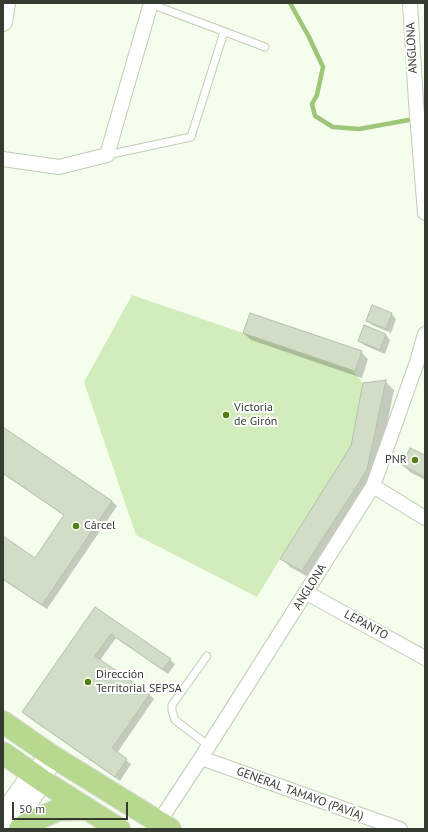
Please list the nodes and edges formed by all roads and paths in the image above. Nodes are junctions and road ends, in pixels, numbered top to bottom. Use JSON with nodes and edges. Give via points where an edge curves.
{"nodes":[{"id":1,"x":6,"y":3,"type":"edge"},
{"id":2,"x":410,"y":3,"type":"edge"},
{"id":3,"x":151,"y":4,"type":"edge"},
{"id":4,"x":3,"y":22,"type":"edge"},
{"id":5,"x":224,"y":32,"type":"junction"},
{"id":6,"x":265,"y":47,"type":"dead end"},
{"id":7,"x":108,"y":155,"type":"junction"},
{"id":8,"x":3,"y":159,"type":"edge"},
{"id":9,"x":425,"y":213,"type":"edge"},
{"id":10,"x":425,"y":334,"type":"edge"},
{"id":11,"x":421,"y":365,"type":"edge"},
{"id":12,"x":374,"y":486,"type":"junction"},
{"id":13,"x":425,"y":518,"type":"edge"},
{"id":14,"x":307,"y":592,"type":"junction"},
{"id":15,"x":207,"y":656,"type":"dead end"},
{"id":16,"x":425,"y":658,"type":"edge"},
{"id":17,"x":3,"y":722,"type":"edge"},
{"id":18,"x":208,"y":746,"type":"junction"},
{"id":19,"x":3,"y":753,"type":"edge"},
{"id":20,"x":52,"y":756,"type":"junction"},
{"id":21,"x":201,"y":758,"type":"junction"},
{"id":22,"x":37,"y":777,"type":"junction"},
{"id":23,"x":87,"y":809,"type":"junction"},
{"id":24,"x":3,"y":814,"type":"edge"},
{"id":25,"x":164,"y":826,"type":"edge"},
{"id":26,"x":11,"y":829,"type":"edge"},
{"id":27,"x":20,"y":829,"type":"edge"},
{"id":28,"x":119,"y":829,"type":"edge"},
{"id":29,"x":400,"y":829,"type":"edge"}],
"edges":[{"from":1,"to":4,"type":"street"},
{"from":2,"to":9,"type":"street","name":"ANGLONA"},
{"from":3,"to":5,"type":"lane"},
{"from":3,"to":7,"type":"street"},
{"from":5,"to":6,"type":"lane"},
{"from":5,"to":7,"type":"lane","via":[[192,136]]},
{"from":7,"to":8,"type":"street","via":[[59,167]]},
{"from":10,"to":11,"type":"street","name":"ANGLONA"},
{"from":11,"to":12,"type":"street","name":"ANGLONA"},
{"from":12,"to":13,"type":"street"},
{"from":12,"to":14,"type":"street","name":"ANGLONA"},
{"from":14,"to":16,"type":"street","name":"LEPANTO"},
{"from":14,"to":18,"type":"street","name":"ANGLONA"},
{"from":15,"to":18,"type":"lane","via":[[172,705],[172,712],[175,720]]},
{"from":17,"to":20,"type":"main road"},
{"from":18,"to":21,"type":"street","name":"ANGLONA"},
{"from":19,"to":22,"type":"main road"},
{"from":20,"to":22,"type":"street"},
{"from":20,"to":25,"type":"main road"},
{"from":21,"to":25,"type":"street","name":"ANGLONA"},
{"from":21,"to":29,"type":"street","name":"GENERAL TAMAYO (PAVÍA)"},
{"from":22,"to":23,"type":"main road"},
{"from":22,"to":24,"type":"street"},
{"from":22,"to":26,"type":"street"},
{"from":23,"to":27,"type":"main road","via":[[58,810]]},
{"from":23,"to":28,"type":"main road"}]}
